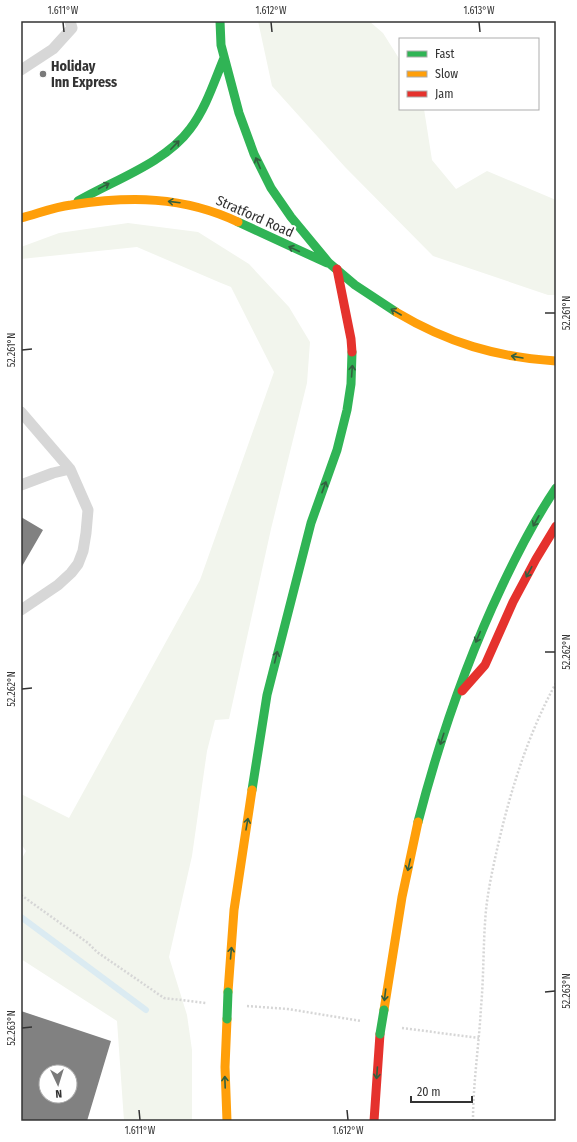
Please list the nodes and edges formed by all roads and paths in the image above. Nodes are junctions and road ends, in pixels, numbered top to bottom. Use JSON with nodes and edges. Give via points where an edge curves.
{"nodes":[{"id":1,"x":70,"y":21,"type":"edge"},
{"id":2,"x":220,"y":21,"type":"edge"},
{"id":3,"x":211,"y":27,"type":"dead end"},
{"id":4,"x":221,"y":45,"type":"junction"},
{"id":5,"x":224,"y":58,"type":"junction"},
{"id":6,"x":21,"y":70,"type":"edge"},
{"id":7,"x":70,"y":205,"type":"junction"},
{"id":8,"x":21,"y":218,"type":"edge"},
{"id":9,"x":334,"y":266,"type":"junction"},
{"id":10,"x":556,"y":361,"type":"edge"},
{"id":11,"x":21,"y":412,"type":"edge"},
{"id":12,"x":70,"y":469,"type":"junction"},
{"id":13,"x":21,"y":485,"type":"edge"},
{"id":14,"x":556,"y":488,"type":"edge"},
{"id":15,"x":556,"y":526,"type":"edge"},
{"id":16,"x":21,"y":610,"type":"edge"},
{"id":17,"x":556,"y":683,"type":"edge"},
{"id":18,"x":454,"y":702,"type":"junction"},
{"id":19,"x":227,"y":1121,"type":"edge"},
{"id":20,"x":374,"y":1121,"type":"edge"},
{"id":21,"x":473,"y":1121,"type":"edge"}],
"edges":[{"from":1,"to":6,"type":"lane","via":[[72,28],[53,48]]},
{"from":2,"to":4,"type":"highway"},
{"from":3,"to":4,"type":"highway"},
{"from":4,"to":5,"type":"highway"},
{"from":7,"to":5,"type":"highway","name":"Stratford Road","one_way":true,"via":[[144,167],[171,150],[188,133],[198,117]]},
{"from":9,"to":5,"type":"highway","one_way":true,"via":[[303,232],[277,197],[260,167],[244,125]]},
{"from":7,"to":8,"type":"highway","name":"Stratford Road"},
{"from":9,"to":7,"type":"highway","name":"Stratford Road","one_way":true,"via":[[234,220],[183,203],[152,199]]},
{"from":10,"to":9,"type":"highway","one_way":true,"via":[[520,358],[453,340],[393,310]]},
{"from":19,"to":9,"type":"highway","one_way":true,"bridge":true,"via":[[225,1067],[234,910],[267,695],[311,523],[337,450],[351,384],[351,339]]},
{"from":11,"to":12,"type":"lane"},
{"from":12,"to":13,"type":"lane"},
{"from":12,"to":16,"type":"lane","via":[[88,510],[86,533],[78,564],[58,585]]},
{"from":14,"to":18,"type":"highway","one_way":true,"via":[[530,530],[498,593],[477,638]]},
{"from":15,"to":18,"type":"highway","one_way":true,"via":[[513,602],[485,665]]},
{"from":17,"to":21,"type":"path","via":[[538,721],[515,784],[489,885]]},
{"from":18,"to":20,"type":"highway","one_way":true,"bridge":true,"via":[[416,830],[400,903],[380,1034]]}]}
